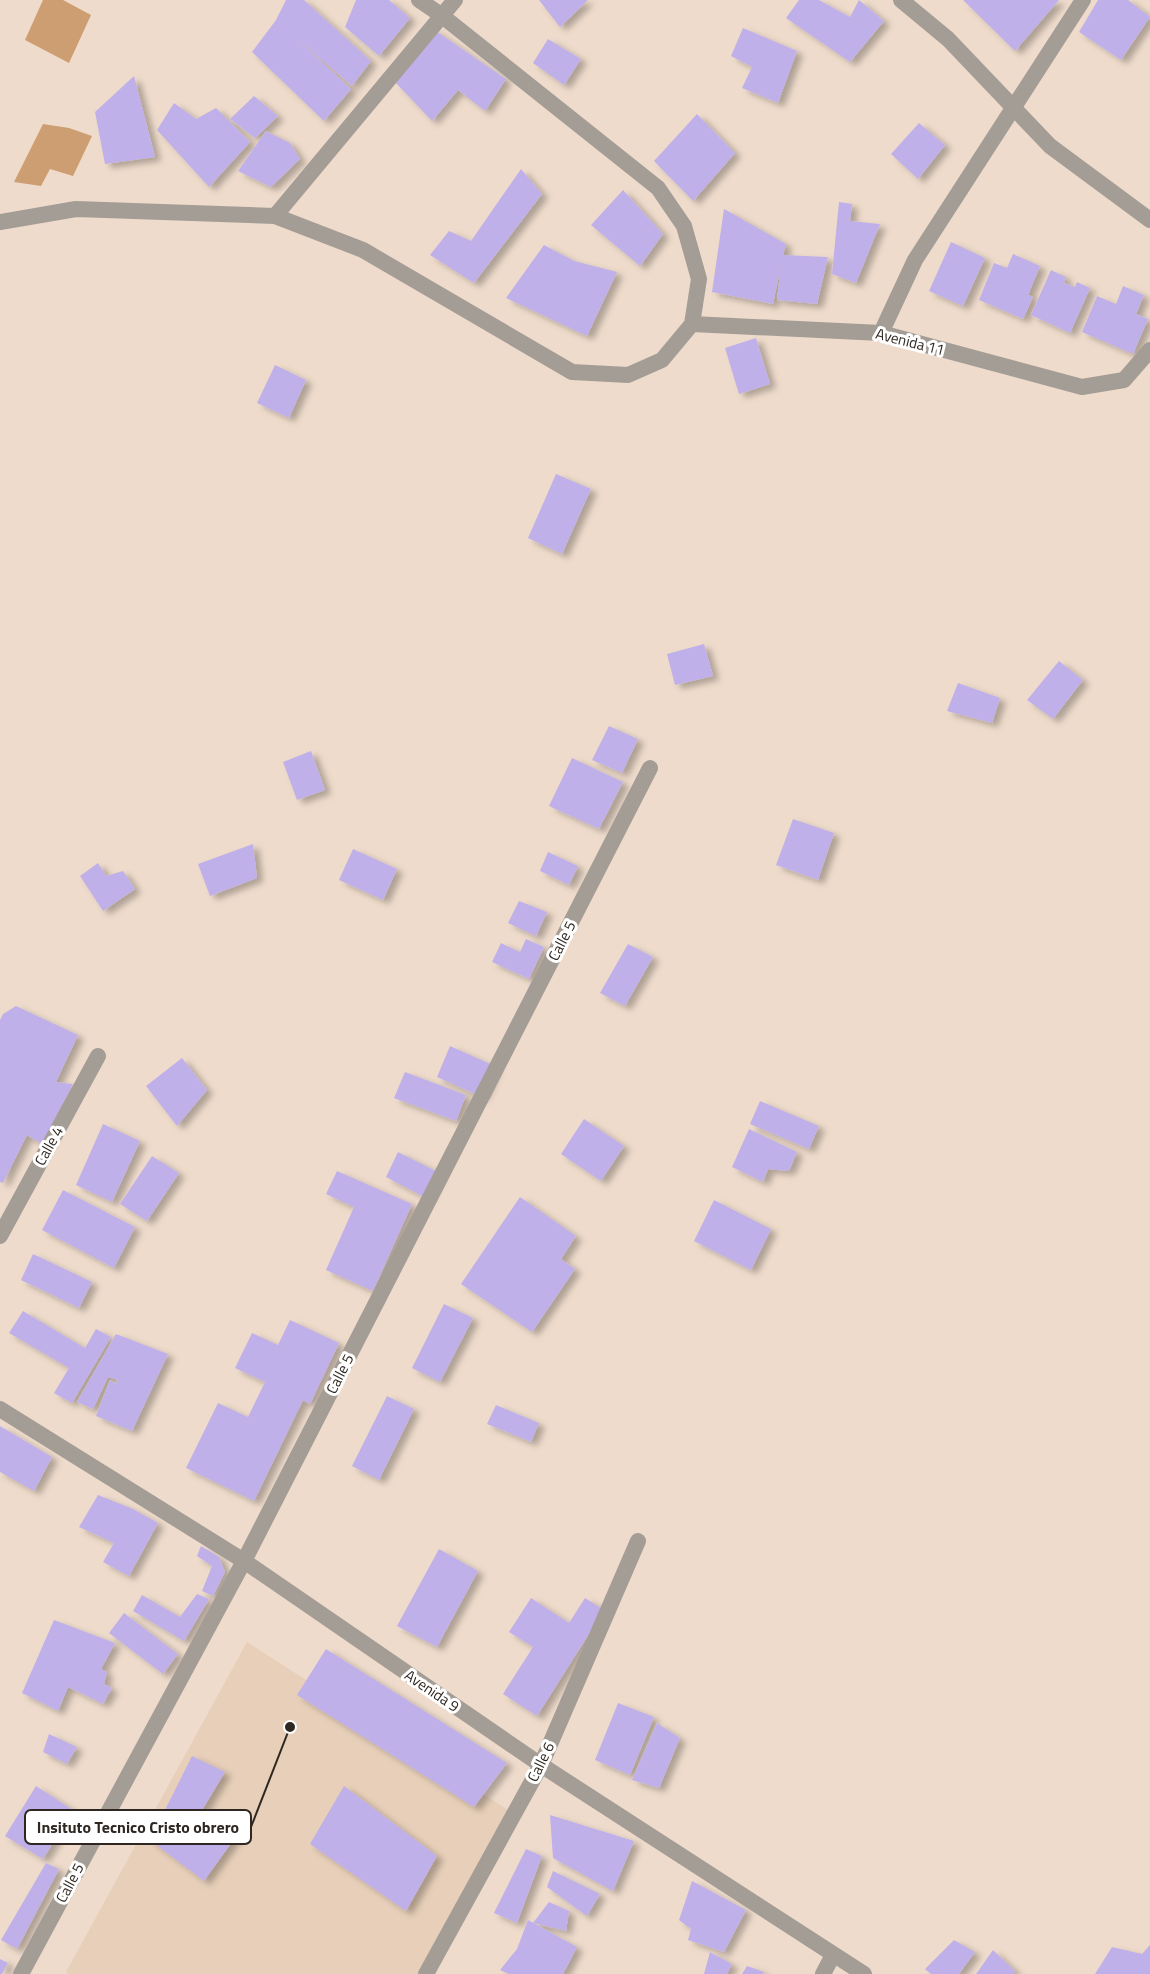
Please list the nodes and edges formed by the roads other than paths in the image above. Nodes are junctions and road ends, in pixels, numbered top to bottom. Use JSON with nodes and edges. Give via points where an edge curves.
{"nodes":[{"id":1,"x":419,"y":0,"type":"edge"},
{"id":2,"x":455,"y":0,"type":"edge"},
{"id":3,"x":901,"y":0,"type":"edge"},
{"id":4,"x":1083,"y":0,"type":"edge"},
{"id":5,"x":441,"y":15,"type":"junction"},
{"id":6,"x":1013,"y":105,"type":"junction"},
{"id":7,"x":275,"y":216,"type":"junction"},
{"id":8,"x":1150,"y":220,"type":"edge"},
{"id":9,"x":0,"y":222,"type":"edge"},
{"id":10,"x":692,"y":324,"type":"junction"},
{"id":11,"x":881,"y":333,"type":"junction"},
{"id":12,"x":1150,"y":350,"type":"edge"},
{"id":13,"x":650,"y":768,"type":"dead end"},
{"id":14,"x":98,"y":1056,"type":"dead end"},
{"id":15,"x":0,"y":1236,"type":"edge"},
{"id":16,"x":0,"y":1409,"type":"edge"},
{"id":17,"x":638,"y":1541,"type":"dead end"},
{"id":18,"x":244,"y":1562,"type":"junction"},
{"id":19,"x":541,"y":1765,"type":"junction"},
{"id":20,"x":833,"y":1955,"type":"junction"},
{"id":21,"x":21,"y":1974,"type":"edge"},
{"id":22,"x":426,"y":1974,"type":"edge"},
{"id":23,"x":823,"y":1974,"type":"edge"},
{"id":24,"x":864,"y":1974,"type":"edge"}],
"edges":[{"from":1,"to":5,"type":"street"},
{"from":2,"to":5,"type":"street"},
{"from":3,"to":6,"type":"street","via":[[948,39]]},
{"from":4,"to":6,"type":"street"},
{"from":5,"to":7,"type":"street"},
{"from":5,"to":10,"type":"street","via":[[658,188],[684,226],[699,279]]},
{"from":6,"to":8,"type":"street","via":[[1050,146]]},
{"from":6,"to":11,"type":"street","via":[[915,260]]},
{"from":7,"to":9,"type":"street","via":[[76,209]]},
{"from":7,"to":10,"type":"street","via":[[363,250],[572,372],[628,375],[662,360]]},
{"from":10,"to":11,"type":"street","name":"Avenida 11"},
{"from":11,"to":12,"type":"street","name":"Avenida 11","via":[[1082,387],[1124,380]]},
{"from":13,"to":18,"type":"street","name":"Calle 5"},
{"from":14,"to":15,"type":"street","name":"Calle 4"},
{"from":16,"to":18,"type":"street","name":"Avenida 9"},
{"from":17,"to":19,"type":"street","name":"Calle 6"},
{"from":18,"to":19,"type":"street","name":"Avenida 9"},
{"from":18,"to":21,"type":"street","name":"Calle 5"},
{"from":19,"to":20,"type":"street","name":"Avenida 9"},
{"from":19,"to":22,"type":"street","name":"Calle 6"},
{"from":20,"to":23,"type":"street"},
{"from":20,"to":24,"type":"street","name":"Avenida 9"}]}
